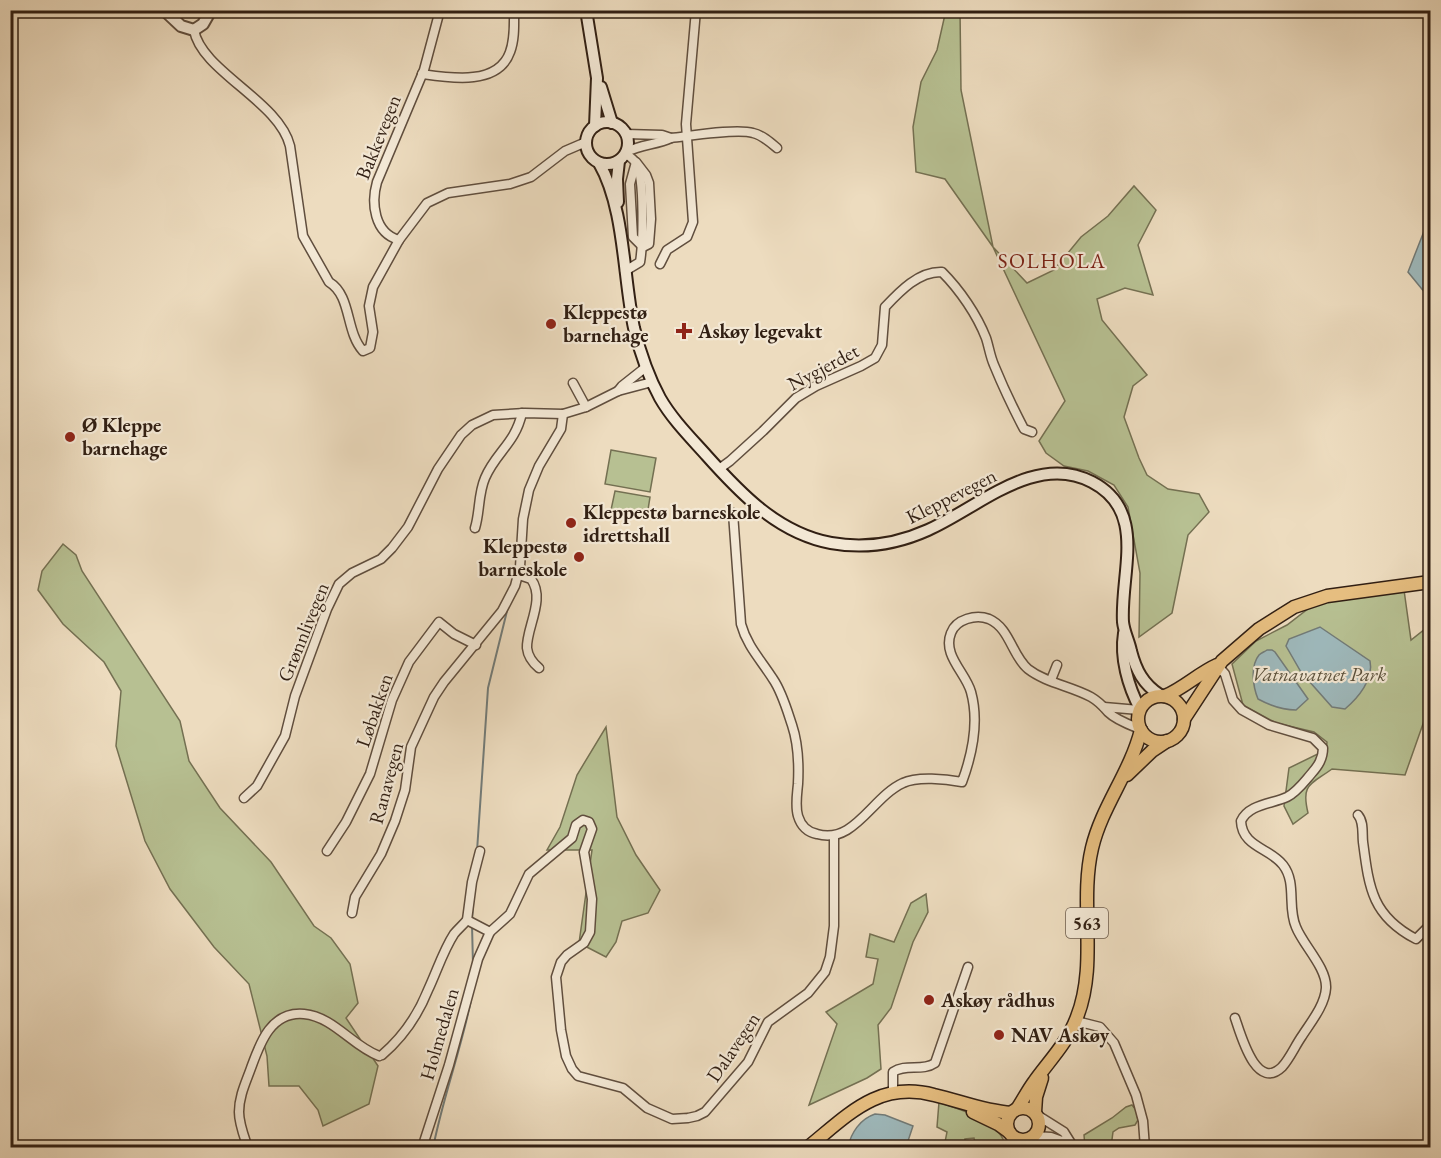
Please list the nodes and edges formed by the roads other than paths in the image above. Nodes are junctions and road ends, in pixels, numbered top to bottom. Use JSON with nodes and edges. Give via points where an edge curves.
{"nodes":[{"id":1,"x":164,"y":10,"type":"edge"},
{"id":2,"x":212,"y":10,"type":"edge"},
{"id":3,"x":440,"y":10,"type":"edge"},
{"id":4,"x":514,"y":10,"type":"edge"},
{"id":5,"x":586,"y":10,"type":"edge"},
{"id":6,"x":696,"y":10,"type":"edge"},
{"id":7,"x":194,"y":30,"type":"junction"},
{"id":8,"x":422,"y":74,"type":"junction"},
{"id":9,"x":597,"y":78,"type":"junction"},
{"id":10,"x":612,"y":123,"type":"junction"},
{"id":11,"x":595,"y":126,"type":"junction"},
{"id":12,"x":626,"y":134,"type":"junction"},
{"id":13,"x":687,"y":136,"type":"junction"},
{"id":14,"x":671,"y":138,"type":"junction"},
{"id":15,"x":586,"y":142,"type":"junction"},
{"id":16,"x":777,"y":148,"type":"dead end"},
{"id":17,"x":624,"y":155,"type":"junction"},
{"id":18,"x":636,"y":162,"type":"junction"},
{"id":19,"x":599,"y":163,"type":"junction"},
{"id":20,"x":617,"y":212,"type":"junction"},
{"id":21,"x":399,"y":240,"type":"junction"},
{"id":22,"x":643,"y":247,"type":"junction"},
{"id":23,"x":660,"y":264,"type":"dead end"},
{"id":24,"x":626,"y":271,"type":"junction"},
{"id":25,"x":646,"y":367,"type":"junction"},
{"id":26,"x":652,"y":382,"type":"junction"},
{"id":27,"x":573,"y":383,"type":"dead end"},
{"id":28,"x":618,"y":391,"type":"junction"},
{"id":29,"x":586,"y":407,"type":"junction"},
{"id":30,"x":522,"y":413,"type":"junction"},
{"id":31,"x":563,"y":414,"type":"junction"},
{"id":32,"x":1032,"y":432,"type":"dead end"},
{"id":33,"x":719,"y":469,"type":"junction"},
{"id":34,"x":733,"y":513,"type":"dead end"},
{"id":35,"x":475,"y":528,"type":"dead end"},
{"id":36,"x":519,"y":575,"type":"junction"},
{"id":37,"x":1431,"y":582,"type":"edge"},
{"id":38,"x":1124,"y":629,"type":"junction"},
{"id":39,"x":476,"y":645,"type":"junction"},
{"id":40,"x":1057,"y":665,"type":"dead end"},
{"id":41,"x":1217,"y":665,"type":"junction"},
{"id":42,"x":539,"y":669,"type":"dead end"},
{"id":43,"x":1050,"y":680,"type":"junction"},
{"id":44,"x":1162,"y":696,"type":"junction"},
{"id":45,"x":1104,"y":707,"type":"junction"},
{"id":46,"x":1139,"y":709,"type":"junction"},
{"id":47,"x":1184,"y":718,"type":"junction"},
{"id":48,"x":1140,"y":730,"type":"junction"},
{"id":49,"x":1167,"y":741,"type":"junction"},
{"id":50,"x":1124,"y":778,"type":"junction"},
{"id":51,"x":244,"y":798,"type":"dead end"},
{"id":52,"x":1358,"y":815,"type":"dead end"},
{"id":53,"x":834,"y":836,"type":"junction"},
{"id":54,"x":327,"y":851,"type":"dead end"},
{"id":55,"x":480,"y":851,"type":"dead end"},
{"id":56,"x":592,"y":906,"type":"joint"},
{"id":57,"x":352,"y":913,"type":"dead end"},
{"id":58,"x":467,"y":920,"type":"junction"},
{"id":59,"x":1431,"y":925,"type":"edge"},
{"id":60,"x":490,"y":932,"type":"junction"},
{"id":61,"x":968,"y":967,"type":"dead end"},
{"id":62,"x":1235,"y":1018,"type":"dead end"},
{"id":63,"x":1076,"y":1021,"type":"junction"},
{"id":64,"x":1047,"y":1066,"type":"junction"},
{"id":65,"x":893,"y":1092,"type":"junction"},
{"id":66,"x":954,"y":1102,"type":"junction"},
{"id":67,"x":1014,"y":1111,"type":"junction"},
{"id":68,"x":1036,"y":1114,"type":"junction"},
{"id":69,"x":1012,"y":1139,"type":"edge"},
{"id":70,"x":1029,"y":1141,"type":"edge"},
{"id":71,"x":1074,"y":1146,"type":"edge"},
{"id":72,"x":187,"y":1148,"type":"edge"},
{"id":73,"x":198,"y":1148,"type":"edge"},
{"id":74,"x":248,"y":1148,"type":"edge"},
{"id":75,"x":422,"y":1148,"type":"edge"},
{"id":76,"x":807,"y":1148,"type":"edge"},
{"id":77,"x":1145,"y":1148,"type":"edge"}],
"edges":[{"from":1,"to":7,"type":"main road","via":[[181,26]]},
{"from":2,"to":7,"type":"main road"},
{"from":3,"to":8,"type":"street","name":"Bakkevegen"},
{"from":4,"to":8,"type":"street","via":[[512,45],[503,65],[478,77]]},
{"from":5,"to":9,"type":"main road"},
{"from":6,"to":13,"type":"street"},
{"from":7,"to":21,"type":"street","via":[[196,41],[211,59],[267,111],[287,136],[303,236],[329,282],[342,295],[355,339],[363,351],[370,348],[372,340],[369,306],[373,287]]},
{"from":8,"to":21,"type":"street","name":"Bakkevegen","via":[[374,194],[379,224]]},
{"from":9,"to":10,"type":"main road"},
{"from":9,"to":11,"type":"main road"},
{"from":10,"to":11,"type":"main road"},
{"from":10,"to":12,"type":"main road"},
{"from":11,"to":15,"type":"main road"},
{"from":12,"to":14,"type":"street"},
{"from":12,"to":17,"type":"main road"},
{"from":13,"to":14,"type":"street"},
{"from":13,"to":16,"type":"street","via":[[746,132],[760,135]]},
{"from":13,"to":23,"type":"street","via":[[692,226],[687,237],[668,250]]},
{"from":14,"to":17,"type":"street","via":[[636,147]]},
{"from":15,"to":19,"type":"main road","via":[[589,155]]},
{"from":15,"to":21,"type":"street","via":[[566,151],[531,177],[435,198]]},
{"from":17,"to":18,"type":"street"},
{"from":17,"to":19,"type":"main road","via":[[610,164]]},
{"from":17,"to":20,"type":"main road","name":"Kleppevegen"},
{"from":18,"to":22,"type":"street","via":[[630,184],[633,237]]},
{"from":18,"to":22,"type":"street","via":[[649,183],[650,235]]},
{"from":19,"to":20,"type":"main road","name":"Kleppevegen"},
{"from":20,"to":24,"type":"main road","name":"Kleppevegen"},
{"from":22,"to":24,"type":"street","via":[[640,262]]},
{"from":24,"to":25,"type":"main road","name":"Kleppevegen","via":[[634,327]]},
{"from":25,"to":26,"type":"main road","name":"Kleppevegen"},
{"from":25,"to":28,"type":"street","name":"Grønnlivegen"},
{"from":26,"to":28,"type":"street","name":"Grønnlivegen"},
{"from":26,"to":33,"type":"main road","name":"Kleppevegen","via":[[673,417]]},
{"from":27,"to":29,"type":"street"},
{"from":28,"to":29,"type":"street","name":"Grønnlivegen"},
{"from":29,"to":31,"type":"street","name":"Grønnlivegen"},
{"from":30,"to":31,"type":"street","name":"Grønnlivegen"},
{"from":30,"to":35,"type":"street","via":[[511,441],[486,475]]},
{"from":30,"to":51,"type":"street","name":"Grønnlivegen","via":[[493,415],[460,435],[392,548],[339,584],[295,696],[285,736],[257,786]]},
{"from":31,"to":36,"type":"street","name":"Ranavegen","via":[[561,429],[529,490]]},
{"from":32,"to":33,"type":"street","name":"Nygjerdet","via":[[1024,429],[1009,399],[975,317],[954,284],[942,272],[932,272],[905,288],[885,307],[882,345],[872,360],[796,398]]},
{"from":33,"to":38,"type":"main road","name":"Kleppevegen","via":[[782,525],[817,540],[855,546],[906,539],[1020,481],[1044,474],[1082,477],[1113,498],[1125,521],[1128,546]]},
{"from":34,"to":53,"type":"street","via":[[741,624],[751,650],[778,688],[795,732],[798,818],[812,833]]},
{"from":36,"to":39,"type":"street","name":"Ranavegen","via":[[502,611]]},
{"from":36,"to":42,"type":"street","via":[[531,579],[536,590],[527,646]]},
{"from":37,"to":41,"type":"main road","number":"563","via":[[1338,594],[1294,607],[1259,629]]},
{"from":38,"to":44,"type":"main road","name":"Kleppevegen","via":[[1142,679]]},
{"from":38,"to":46,"type":"main road","name":"Kleppevegen","via":[[1124,659]]},
{"from":39,"to":54,"type":"street","name":"Løbakken","via":[[439,622],[411,658],[392,700],[373,768]]},
{"from":39,"to":57,"type":"street","name":"Ranavegen","via":[[434,697],[411,747],[403,797],[392,830],[355,897]]},
{"from":40,"to":43,"type":"street"},
{"from":41,"to":44,"type":"main road","number":"563","via":[[1178,691]]},
{"from":41,"to":47,"type":"main road","number":"563"},
{"from":41,"to":62,"type":"street","via":[[1225,674],[1233,700],[1242,710],[1269,725],[1313,738],[1322,745],[1323,753],[1296,792],[1251,810],[1241,821],[1247,839],[1280,861],[1288,872],[1291,912],[1324,977],[1324,999],[1289,1058],[1269,1073],[1255,1065]]},
{"from":43,"to":45,"type":"street"},
{"from":43,"to":53,"type":"street","via":[[1026,668],[996,623],[974,617],[956,624],[949,644],[970,689],[974,716],[969,762],[962,782],[938,779],[903,783],[850,828]]},
{"from":44,"to":46,"type":"main road","number":"563","via":[[1149,699]]},
{"from":44,"to":47,"type":"main road","via":[[1178,703]]},
{"from":45,"to":46,"type":"street"},
{"from":45,"to":48,"type":"street"},
{"from":46,"to":48,"type":"main road","number":"563"},
{"from":47,"to":49,"type":"main road","number":"563","via":[[1179,732]]},
{"from":48,"to":49,"type":"main road","via":[[1153,741]]},
{"from":48,"to":50,"type":"main road","number":"563"},
{"from":49,"to":50,"type":"main road","number":"563"},
{"from":50,"to":63,"type":"main road","number":"563","via":[[1099,823],[1090,855],[1085,984]]},
{"from":52,"to":59,"type":"street","via":[[1379,909],[1390,923],[1416,939]]},
{"from":53,"to":56,"type":"street","name":"Dalavegen","via":[[834,926],[825,972],[808,993],[768,1022],[748,1062],[712,1105],[697,1116],[662,1116],[623,1088],[581,1077],[572,1069],[561,1030],[556,977],[564,958],[589,937]]},
{"from":55,"to":58,"type":"street","name":"Holmedalen"},
{"from":56,"to":60,"type":"street","name":"Holmedalen","via":[[584,852],[592,826],[583,820],[572,838],[529,874],[510,914]]},
{"from":58,"to":60,"type":"street"},
{"from":58,"to":74,"type":"street","name":"Holmedalen","via":[[452,937],[412,1021],[381,1056],[317,1017],[287,1016],[268,1029],[241,1095],[240,1121]]},
{"from":60,"to":75,"type":"street","name":"Holmedalen","via":[[478,959]]},
{"from":61,"to":65,"type":"street","via":[[934,1063],[924,1068],[897,1069],[893,1072]]},
{"from":63,"to":64,"type":"main road","number":"563"},
{"from":63,"to":77,"type":"street","via":[[1100,1027],[1114,1042],[1136,1095]]},
{"from":64,"to":67,"type":"main road","number":"563"},
{"from":64,"to":68,"type":"main road","number":"563","via":[[1037,1092]]},
{"from":65,"to":66,"type":"main road","via":[[923,1092]]},
{"from":65,"to":76,"type":"main road","via":[[862,1104]]},
{"from":66,"to":67,"type":"main road","via":[[985,1110]]},
{"from":66,"to":69,"type":"main road","via":[[998,1124]]},
{"from":67,"to":68,"type":"main road","via":[[1026,1108]]},
{"from":67,"to":69,"type":"main road","number":"563","via":[[1007,1124]]},
{"from":68,"to":70,"type":"main road","number":"563","via":[[1040,1126]]},
{"from":68,"to":71,"type":"street","via":[[1064,1132]]},
{"from":69,"to":70,"type":"main road"},
{"from":70,"to":71,"type":"street","via":[[1051,1137]]},
{"from":72,"to":73,"type":"street"}]}
